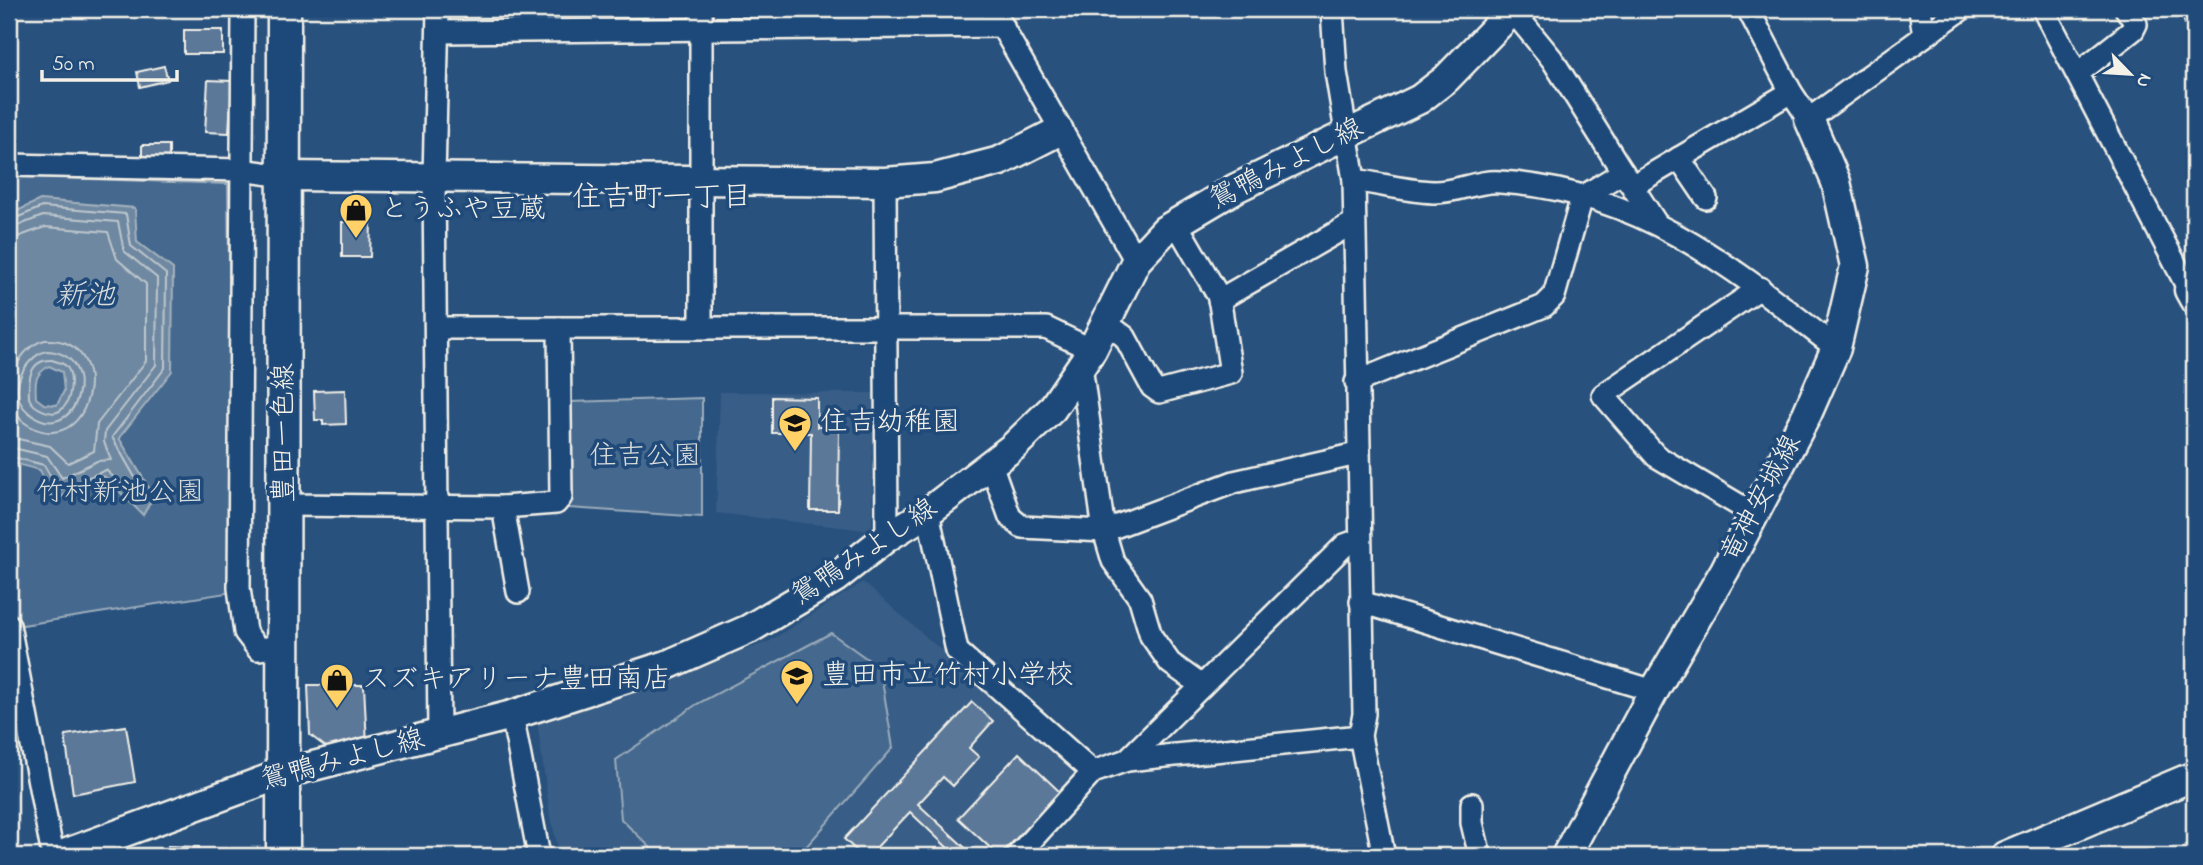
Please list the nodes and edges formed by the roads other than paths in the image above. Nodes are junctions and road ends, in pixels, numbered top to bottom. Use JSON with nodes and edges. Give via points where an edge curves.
{"nodes":[{"id":1,"x":243,"y":9,"type":"edge"},
{"id":2,"x":284,"y":9,"type":"edge"},
{"id":3,"x":438,"y":9,"type":"edge"},
{"id":4,"x":701,"y":9,"type":"edge"},
{"id":5,"x":1332,"y":9,"type":"edge"},
{"id":6,"x":1513,"y":9,"type":"edge"},
{"id":7,"x":1920,"y":9,"type":"edge"},
{"id":8,"x":1962,"y":9,"type":"edge"},
{"id":9,"x":2126,"y":9,"type":"edge"},
{"id":10,"x":1753,"y":11,"type":"edge"},
{"id":11,"x":2051,"y":12,"type":"edge"},
{"id":12,"x":997,"y":18,"type":"edge"},
{"id":13,"x":438,"y":32,"type":"junction"},
{"id":14,"x":701,"y":32,"type":"junction"},
{"id":15,"x":1924,"y":36,"type":"junction"},
{"id":16,"x":2077,"y":74,"type":"junction"},
{"id":17,"x":1791,"y":92,"type":"junction"},
{"id":18,"x":1809,"y":119,"type":"junction"},
{"id":19,"x":1059,"y":131,"type":"junction"},
{"id":20,"x":1346,"y":133,"type":"junction"},
{"id":21,"x":1679,"y":158,"type":"junction"},
{"id":22,"x":9,"y":165,"type":"edge"},
{"id":23,"x":241,"y":170,"type":"junction"},
{"id":24,"x":284,"y":176,"type":"junction"},
{"id":25,"x":434,"y":178,"type":"junction"},
{"id":26,"x":700,"y":178,"type":"junction"},
{"id":27,"x":1627,"y":179,"type":"junction"},
{"id":28,"x":1354,"y":180,"type":"junction"},
{"id":29,"x":884,"y":182,"type":"junction"},
{"id":30,"x":1582,"y":197,"type":"junction"},
{"id":31,"x":1706,"y":198,"type":"dead end"},
{"id":32,"x":1177,"y":223,"type":"junction"},
{"id":33,"x":1353,"y":223,"type":"junction"},
{"id":34,"x":1656,"y":223,"type":"junction"},
{"id":35,"x":1136,"y":261,"type":"junction"},
{"id":36,"x":1760,"y":288,"type":"junction"},
{"id":37,"x":2192,"y":295,"type":"edge"},
{"id":38,"x":1219,"y":300,"type":"junction"},
{"id":39,"x":1106,"y":323,"type":"junction"},
{"id":40,"x":701,"y":327,"type":"junction"},
{"id":41,"x":437,"y":328,"type":"junction"},
{"id":42,"x":559,"y":328,"type":"junction"},
{"id":43,"x":883,"y":328,"type":"junction"},
{"id":44,"x":1836,"y":348,"type":"junction"},
{"id":45,"x":1087,"y":358,"type":"junction"},
{"id":46,"x":1356,"y":382,"type":"junction"},
{"id":47,"x":1357,"y":454,"type":"junction"},
{"id":48,"x":990,"y":464,"type":"junction"},
{"id":49,"x":285,"y":505,"type":"junction"},
{"id":50,"x":438,"y":505,"type":"junction"},
{"id":51,"x":503,"y":507,"type":"junction"},
{"id":52,"x":928,"y":512,"type":"junction"},
{"id":53,"x":1754,"y":513,"type":"junction"},
{"id":54,"x":1104,"y":531,"type":"junction"},
{"id":55,"x":887,"y":537,"type":"junction"},
{"id":56,"x":1359,"y":540,"type":"junction"},
{"id":57,"x":518,"y":592,"type":"dead end"},
{"id":58,"x":1361,"y":602,"type":"junction"},
{"id":59,"x":9,"y":625,"type":"edge"},
{"id":60,"x":284,"y":646,"type":"junction"},
{"id":61,"x":1202,"y":686,"type":"junction"},
{"id":62,"x":1654,"y":691,"type":"junction"},
{"id":63,"x":512,"y":715,"type":"junction"},
{"id":64,"x":439,"y":734,"type":"junction"},
{"id":65,"x":1360,"y":736,"type":"junction"},
{"id":66,"x":1127,"y":760,"type":"junction"},
{"id":67,"x":1093,"y":772,"type":"junction"},
{"id":68,"x":282,"y":774,"type":"junction"},
{"id":69,"x":2194,"y":776,"type":"edge"},
{"id":70,"x":1472,"y":804,"type":"dead end"},
{"id":71,"x":53,"y":856,"type":"edge"},
{"id":72,"x":59,"y":856,"type":"edge"},
{"id":73,"x":282,"y":856,"type":"edge"},
{"id":74,"x":539,"y":856,"type":"edge"},
{"id":75,"x":1017,"y":856,"type":"edge"},
{"id":76,"x":1384,"y":856,"type":"edge"},
{"id":77,"x":1479,"y":856,"type":"edge"},
{"id":78,"x":1566,"y":856,"type":"edge"},
{"id":79,"x":2005,"y":856,"type":"edge"}],
"edges":[{"from":1,"to":23,"type":"street"},
{"from":2,"to":24,"type":"main road","name":"豊田一色線"},
{"from":3,"to":13,"type":"street"},
{"from":4,"to":14,"type":"street"},
{"from":5,"to":20,"type":"street"},
{"from":6,"to":20,"type":"street","name":"鴛鴨みよし線","via":[[1446,79],[1420,99]]},
{"from":6,"to":27,"type":"street","via":[[1552,59]]},
{"from":7,"to":15,"type":"street"},
{"from":8,"to":15,"type":"street"},
{"from":9,"to":16,"type":"street","via":[[2136,24],[2133,30]]},
{"from":10,"to":17,"type":"street"},
{"from":11,"to":16,"type":"street"},
{"from":12,"to":14,"type":"street"},
{"from":12,"to":19,"type":"street"},
{"from":13,"to":14,"type":"street"},
{"from":13,"to":25,"type":"street"},
{"from":14,"to":26,"type":"street"},
{"from":15,"to":18,"type":"street"},
{"from":16,"to":37,"type":"street"},
{"from":17,"to":18,"type":"street"},
{"from":17,"to":21,"type":"street"},
{"from":18,"to":44,"type":"street","name":"竜神安城線","via":[[1836,182],[1855,266]]},
{"from":19,"to":29,"type":"street","via":[[1000,161],[935,178]]},
{"from":19,"to":35,"type":"street"},
{"from":20,"to":28,"type":"street"},
{"from":20,"to":32,"type":"street","name":"鴛鴨みよし線"},
{"from":21,"to":27,"type":"street"},
{"from":21,"to":31,"type":"street"},
{"from":22,"to":23,"type":"street"},
{"from":23,"to":24,"type":"street"},
{"from":23,"to":60,"type":"street","via":[[239,588],[245,632],[258,649]]},
{"from":24,"to":25,"type":"street"},
{"from":24,"to":49,"type":"main road","name":"豊田一色線"},
{"from":25,"to":26,"type":"street"},
{"from":25,"to":41,"type":"street"},
{"from":26,"to":29,"type":"street"},
{"from":26,"to":40,"type":"street"},
{"from":27,"to":30,"type":"street"},
{"from":27,"to":34,"type":"street"},
{"from":28,"to":30,"type":"street","via":[[1434,193],[1497,181]]},
{"from":28,"to":33,"type":"street"},
{"from":29,"to":43,"type":"street"},
{"from":30,"to":34,"type":"street"},
{"from":30,"to":46,"type":"street","via":[[1554,296],[1544,306]]},
{"from":32,"to":35,"type":"street","name":"鴛鴨みよし線","via":[[1145,247]]},
{"from":32,"to":38,"type":"street"},
{"from":33,"to":38,"type":"street"},
{"from":33,"to":46,"type":"street"},
{"from":34,"to":36,"type":"street","via":[[1721,259]]},
{"from":35,"to":39,"type":"street","name":"鴛鴨みよし線"},
{"from":36,"to":44,"type":"street"},
{"from":36,"to":53,"type":"street","via":[[1603,395],[1656,456]]},
{"from":38,"to":39,"type":"street","via":[[1230,373],[1159,392],[1125,337]]},
{"from":39,"to":45,"type":"street","name":"鴛鴨みよし線"},
{"from":40,"to":42,"type":"street"},
{"from":40,"to":43,"type":"street"},
{"from":41,"to":42,"type":"street"},
{"from":41,"to":50,"type":"street"},
{"from":42,"to":51,"type":"street","via":[[561,497],[556,503]]},
{"from":43,"to":45,"type":"street","via":[[1046,328]]},
{"from":43,"to":55,"type":"street"},
{"from":44,"to":53,"type":"street","name":"竜神安城線"},
{"from":45,"to":48,"type":"street","name":"鴛鴨みよし線","via":[[1052,409]]},
{"from":45,"to":54,"type":"street"},
{"from":46,"to":47,"type":"street"},
{"from":47,"to":54,"type":"street","via":[[1234,482]]},
{"from":47,"to":56,"type":"street"},
{"from":48,"to":52,"type":"street","name":"鴛鴨みよし線"},
{"from":48,"to":54,"type":"street","via":[[1010,517],[1022,527]]},
{"from":49,"to":50,"type":"street"},
{"from":49,"to":60,"type":"main road","name":"豊田一色線"},
{"from":50,"to":51,"type":"street"},
{"from":50,"to":64,"type":"street"},
{"from":51,"to":57,"type":"street"},
{"from":52,"to":55,"type":"street","name":"鴛鴨みよし線"},
{"from":52,"to":67,"type":"street","via":[[957,651]]},
{"from":53,"to":62,"type":"street","name":"竜神安城線"},
{"from":54,"to":61,"type":"street","via":[[1113,561],[1140,599],[1150,636],[1170,663]]},
{"from":55,"to":63,"type":"street","name":"鴛鴨みよし線","via":[[835,578],[749,629],[667,665]]},
{"from":56,"to":58,"type":"street"},
{"from":56,"to":61,"type":"street","via":[[1345,545]]},
{"from":58,"to":62,"type":"street"},
{"from":58,"to":65,"type":"street","via":[[1364,713]]},
{"from":59,"to":71,"type":"street"},
{"from":60,"to":68,"type":"main road","name":"豊田一色線"},
{"from":61,"to":66,"type":"street"},
{"from":62,"to":78,"type":"street","name":"竜神安城線"},
{"from":63,"to":64,"type":"street","name":"鴛鴨みよし線"},
{"from":63,"to":74,"type":"street"},
{"from":64,"to":68,"type":"street","name":"鴛鴨みよし線"},
{"from":65,"to":66,"type":"street"},
{"from":65,"to":76,"type":"street"},
{"from":66,"to":67,"type":"street"},
{"from":67,"to":75,"type":"street"},
{"from":68,"to":72,"type":"street","name":"鴛鴨みよし線"},
{"from":68,"to":73,"type":"main road","name":"豊田一色線"},
{"from":69,"to":79,"type":"street"},
{"from":70,"to":77,"type":"street"}]}
